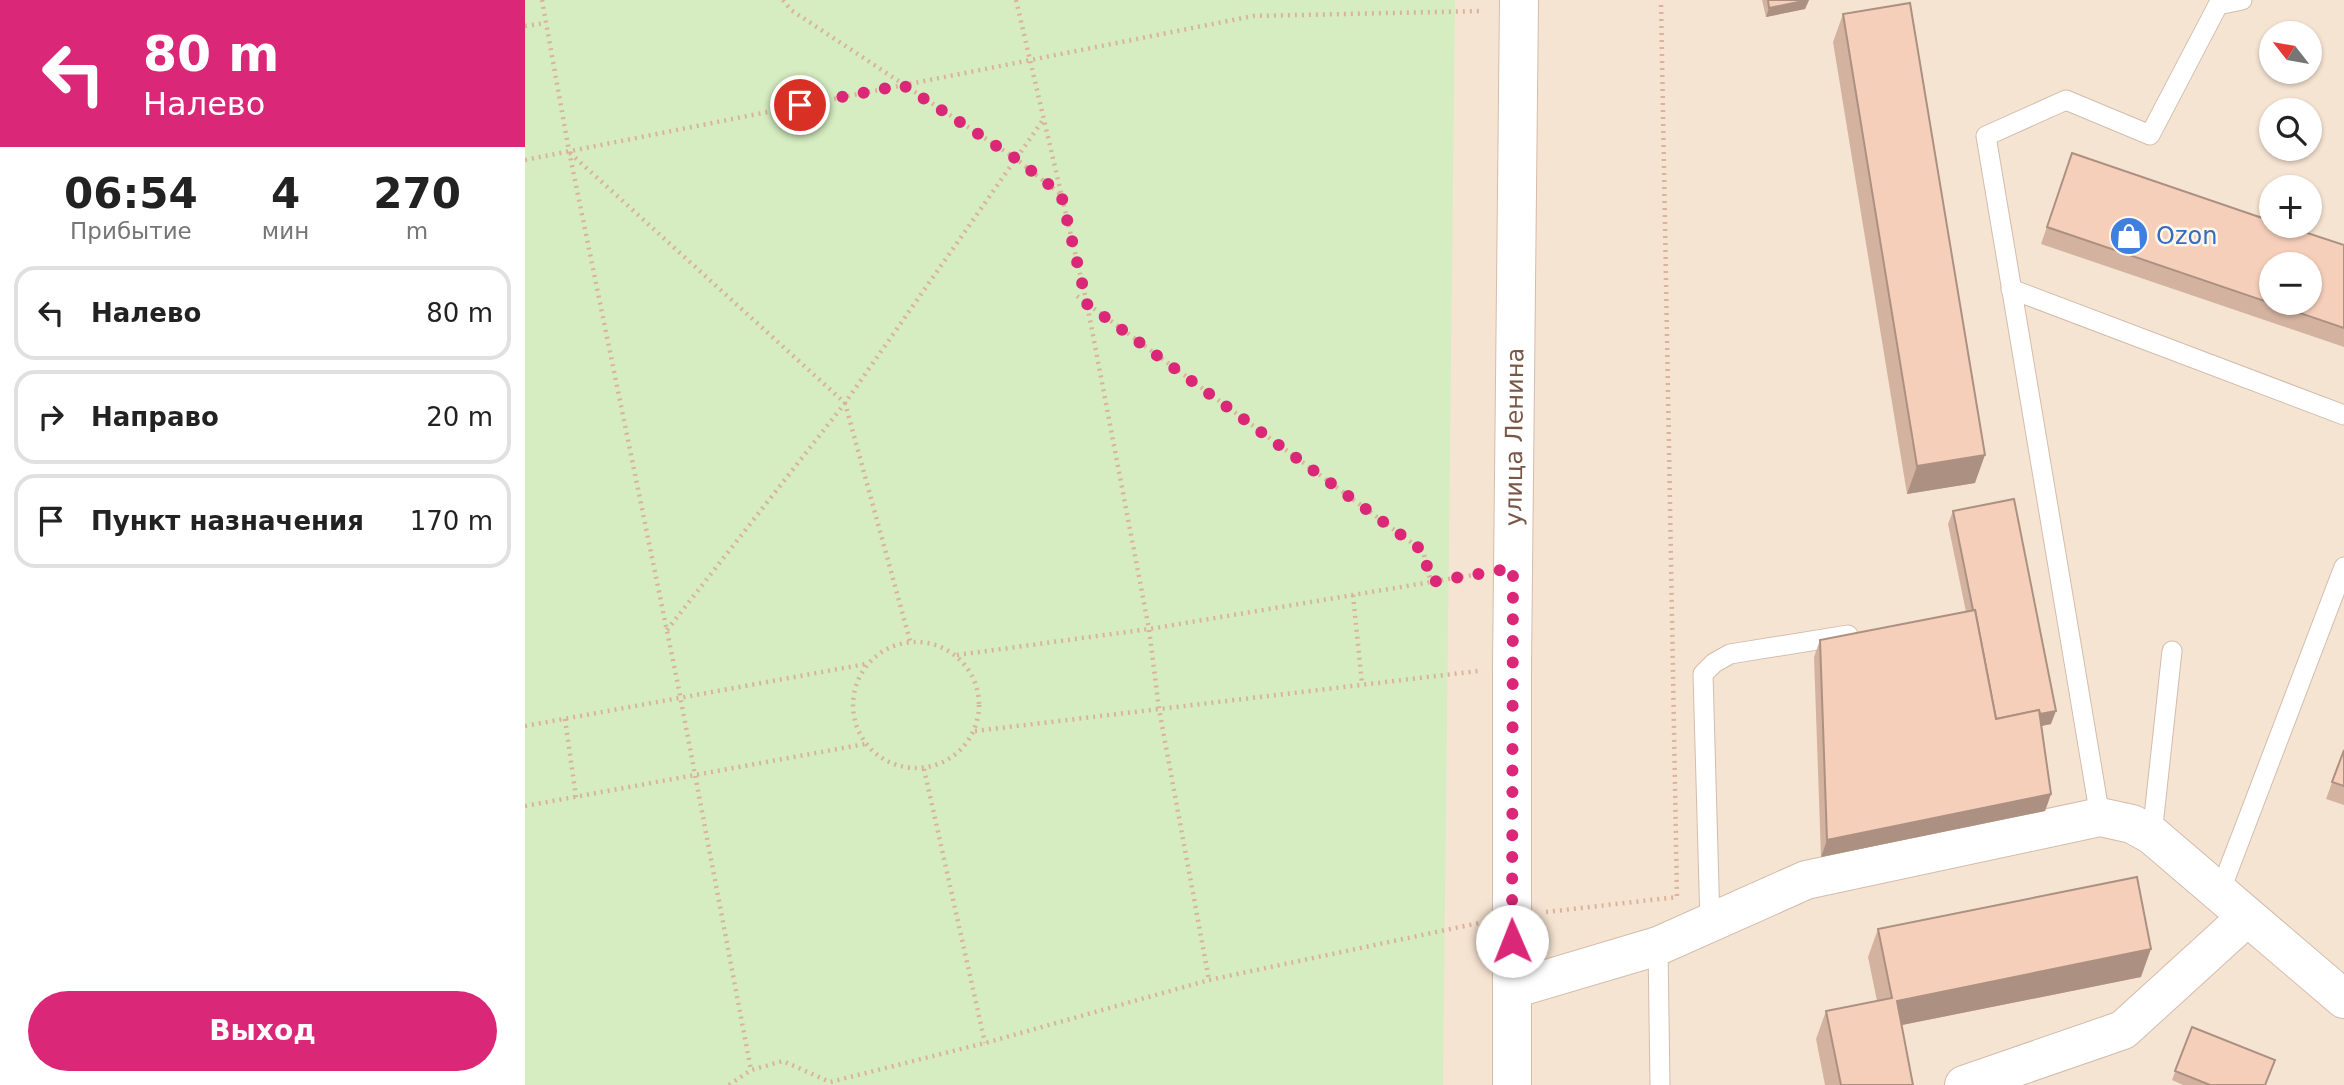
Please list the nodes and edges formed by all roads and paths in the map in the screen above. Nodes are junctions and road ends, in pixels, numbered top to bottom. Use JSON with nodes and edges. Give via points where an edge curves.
{"nodes":[{"id":1,"x":542,"y":0,"type":"edge"},
{"id":2,"x":783,"y":0,"type":"edge"},
{"id":3,"x":1016,"y":0,"type":"edge"},
{"id":4,"x":1661,"y":0,"type":"edge"},
{"id":5,"x":2242,"y":0,"type":"edge"},
{"id":6,"x":1519,"y":5,"type":"edge"},
{"id":7,"x":546,"y":23,"type":"junction"},
{"id":8,"x":525,"y":26,"type":"edge"},
{"id":9,"x":1029,"y":60,"type":"junction"},
{"id":10,"x":903,"y":85,"type":"junction"},
{"id":11,"x":1043,"y":120,"type":"junction"},
{"id":12,"x":569,"y":151,"type":"junction"},
{"id":13,"x":1015,"y":158,"type":"junction"},
{"id":14,"x":525,"y":160,"type":"edge"},
{"id":15,"x":1061,"y":194,"type":"junction"},
{"id":16,"x":2011,"y":289,"type":"junction"},
{"id":17,"x":1077,"y":296,"type":"dead end"},
{"id":18,"x":1087,"y":304,"type":"junction"},
{"id":19,"x":845,"y":403,"type":"junction"},
{"id":20,"x":2344,"y":415,"type":"edge"},
{"id":21,"x":2344,"y":567,"type":"edge"},
{"id":22,"x":1513,"y":568,"type":"junction"},
{"id":23,"x":1431,"y":582,"type":"junction"},
{"id":24,"x":1353,"y":595,"type":"junction"},
{"id":25,"x":1149,"y":629,"type":"junction"},
{"id":26,"x":667,"y":630,"type":"junction"},
{"id":27,"x":1848,"y":635,"type":"edge"},
{"id":28,"x":910,"y":641,"type":"junction"},
{"id":29,"x":2172,"y":651,"type":"dead end"},
{"id":30,"x":957,"y":655,"type":"junction"},
{"id":31,"x":867,"y":664,"type":"junction"},
{"id":32,"x":1512,"y":667,"type":"junction"},
{"id":33,"x":1362,"y":684,"type":"junction"},
{"id":34,"x":681,"y":698,"type":"junction"},
{"id":35,"x":1159,"y":709,"type":"junction"},
{"id":36,"x":565,"y":719,"type":"junction"},
{"id":37,"x":525,"y":726,"type":"edge"},
{"id":38,"x":975,"y":731,"type":"junction"},
{"id":39,"x":865,"y":744,"type":"junction"},
{"id":40,"x":924,"y":769,"type":"junction"},
{"id":41,"x":695,"y":776,"type":"junction"},
{"id":42,"x":576,"y":797,"type":"junction"},
{"id":43,"x":525,"y":806,"type":"edge"},
{"id":44,"x":2100,"y":817,"type":"junction"},
{"id":45,"x":2152,"y":835,"type":"junction"},
{"id":46,"x":2233,"y":904,"type":"junction"},
{"id":47,"x":1511,"y":917,"type":"junction"},
{"id":48,"x":1710,"y":923,"type":"junction"},
{"id":49,"x":1658,"y":946,"type":"junction"},
{"id":50,"x":1209,"y":980,"type":"junction"},
{"id":51,"x":1513,"y":989,"type":"junction"},
{"id":52,"x":2344,"y":999,"type":"edge"},
{"id":53,"x":985,"y":1043,"type":"junction"},
{"id":54,"x":751,"y":1070,"type":"junction"},
{"id":55,"x":729,"y":1085,"type":"edge"},
{"id":56,"x":1512,"y":1085,"type":"edge"},
{"id":57,"x":1660,"y":1085,"type":"edge"},
{"id":58,"x":1964,"y":1085,"type":"edge"}],
"edges":[{"from":1,"to":7,"type":"path"},
{"from":2,"to":10,"type":"path","via":[[791,10]]},
{"from":3,"to":9,"type":"path"},
{"from":4,"to":47,"type":"path","via":[[1677,897]]},
{"from":5,"to":16,"type":"lane","via":[[2217,5],[2150,135],[2066,100],[1986,136]]},
{"from":6,"to":9,"type":"path","via":[[1253,16]]},
{"from":6,"to":22,"type":"street","name":"улица Ленина"},
{"from":7,"to":8,"type":"path"},
{"from":7,"to":12,"type":"path"},
{"from":9,"to":10,"type":"path"},
{"from":9,"to":11,"type":"path"},
{"from":10,"to":12,"type":"path"},
{"from":10,"to":13,"type":"path"},
{"from":11,"to":13,"type":"path"},
{"from":11,"to":15,"type":"path"},
{"from":12,"to":14,"type":"path"},
{"from":12,"to":19,"type":"path"},
{"from":12,"to":26,"type":"path"},
{"from":13,"to":15,"type":"path"},
{"from":13,"to":19,"type":"path"},
{"from":15,"to":18,"type":"path"},
{"from":16,"to":20,"type":"lane"},
{"from":16,"to":44,"type":"lane"},
{"from":17,"to":18,"type":"path"},
{"from":18,"to":23,"type":"path","via":[[1423,551]]},
{"from":18,"to":25,"type":"path"},
{"from":19,"to":26,"type":"path"},
{"from":19,"to":28,"type":"path"},
{"from":21,"to":46,"type":"lane"},
{"from":22,"to":23,"type":"path"},
{"from":22,"to":32,"type":"street","name":"улица Ленина"},
{"from":23,"to":24,"type":"path"},
{"from":24,"to":25,"type":"path"},
{"from":24,"to":33,"type":"path"},
{"from":25,"to":30,"type":"path"},
{"from":25,"to":35,"type":"path"},
{"from":26,"to":34,"type":"path"},
{"from":27,"to":48,"type":"lane","via":[[1730,654],[1703,674]]},
{"from":28,"to":30,"type":"path","via":[[935,643]]},
{"from":28,"to":31,"type":"path","via":[[886,648]]},
{"from":29,"to":45,"type":"lane"},
{"from":30,"to":38,"type":"path","via":[[975,677],[981,704]]},
{"from":31,"to":34,"type":"path"},
{"from":31,"to":39,"type":"path","via":[[854,690],[853,718]]},
{"from":32,"to":33,"type":"path"},
{"from":32,"to":47,"type":"street","name":"улица Ленина"},
{"from":33,"to":35,"type":"path"},
{"from":34,"to":36,"type":"path"},
{"from":34,"to":41,"type":"path"},
{"from":35,"to":38,"type":"path"},
{"from":35,"to":50,"type":"path"},
{"from":36,"to":37,"type":"path"},
{"from":36,"to":42,"type":"path"},
{"from":38,"to":40,"type":"path","via":[[955,757]]},
{"from":39,"to":40,"type":"path","via":[[891,765]]},
{"from":39,"to":41,"type":"path"},
{"from":40,"to":53,"type":"path"},
{"from":41,"to":42,"type":"path"},
{"from":41,"to":54,"type":"path"},
{"from":42,"to":43,"type":"path"},
{"from":44,"to":45,"type":"street","via":[[2132,824]]},
{"from":44,"to":48,"type":"street","via":[[1806,880]]},
{"from":45,"to":46,"type":"street"},
{"from":46,"to":52,"type":"street"},
{"from":46,"to":58,"type":"street","via":[[2123,1030]]},
{"from":47,"to":50,"type":"path"},
{"from":47,"to":51,"type":"street","name":"улица Ленина"},
{"from":48,"to":49,"type":"street"},
{"from":49,"to":51,"type":"street"},
{"from":49,"to":57,"type":"lane"},
{"from":50,"to":53,"type":"path"},
{"from":51,"to":56,"type":"street","name":"улица Ленина"},
{"from":53,"to":54,"type":"path","via":[[830,1082],[783,1061]]},
{"from":54,"to":55,"type":"path"}]}
